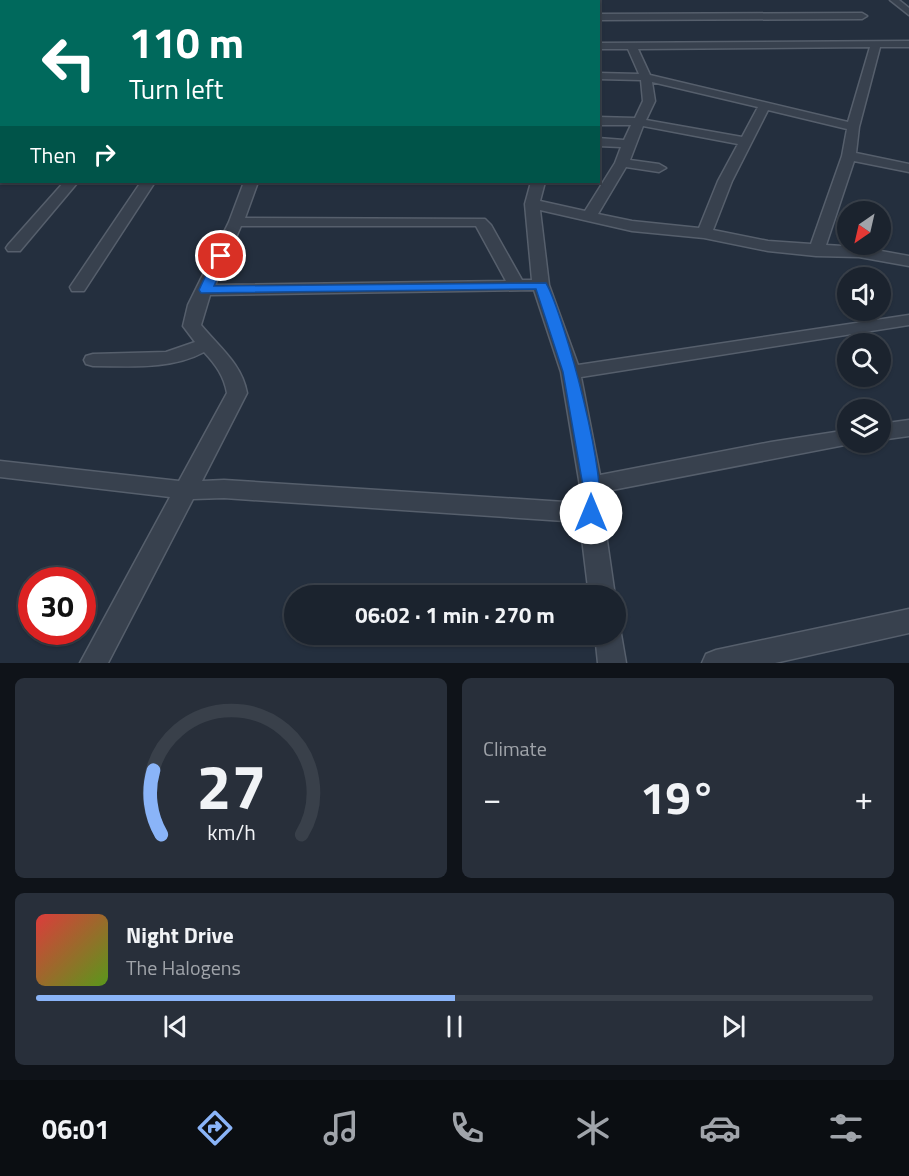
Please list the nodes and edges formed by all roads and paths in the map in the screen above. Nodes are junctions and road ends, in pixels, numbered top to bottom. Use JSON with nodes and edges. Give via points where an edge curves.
{"nodes":[{"id":1,"x":894,"y":0,"type":"edge"},
{"id":2,"x":909,"y":12,"type":"edge"},
{"id":3,"x":748,"y":16,"type":"junction"},
{"id":4,"x":862,"y":16,"type":"dead end"},
{"id":5,"x":600,"y":17,"type":"edge"},
{"id":6,"x":756,"y":24,"type":"dead end"},
{"id":7,"x":764,"y":31,"type":"dead end"},
{"id":8,"x":909,"y":44,"type":"edge"},
{"id":9,"x":876,"y":45,"type":"junction"},
{"id":10,"x":600,"y":46,"type":"edge"},
{"id":11,"x":632,"y":46,"type":"junction"},
{"id":12,"x":780,"y":46,"type":"junction"},
{"id":13,"x":600,"y":76,"type":"edge"},
{"id":14,"x":646,"y":77,"type":"junction"},
{"id":15,"x":764,"y":107,"type":"junction"},
{"id":16,"x":600,"y":121,"type":"edge"},
{"id":17,"x":638,"y":122,"type":"junction"},
{"id":18,"x":853,"y":127,"type":"junction"},
{"id":19,"x":600,"y":142,"type":"edge"},
{"id":20,"x":746,"y":142,"type":"junction"},
{"id":21,"x":628,"y":144,"type":"junction"},
{"id":22,"x":849,"y":156,"type":"junction"},
{"id":23,"x":622,"y":163,"type":"junction"},
{"id":24,"x":659,"y":168,"type":"dead end"},
{"id":25,"x":909,"y":168,"type":"edge"},
{"id":26,"x":70,"y":183,"type":"edge"},
{"id":27,"x":147,"y":183,"type":"edge"},
{"id":28,"x":251,"y":183,"type":"edge"},
{"id":29,"x":538,"y":183,"type":"edge"},
{"id":30,"x":532,"y":204,"type":"junction"},
{"id":31,"x":590,"y":215,"type":"junction"},
{"id":32,"x":236,"y":222,"type":"junction"},
{"id":33,"x":704,"y":233,"type":"junction"},
{"id":34,"x":14,"y":248,"type":"dead end"},
{"id":35,"x":816,"y":251,"type":"junction"},
{"id":36,"x":909,"y":261,"type":"edge"},
{"id":37,"x":541,"y":285,"type":"junction"},
{"id":38,"x":517,"y":286,"type":"junction"},
{"id":39,"x":78,"y":287,"type":"dead end"},
{"id":40,"x":206,"y":290,"type":"junction"},
{"id":41,"x":909,"y":320,"type":"edge"},
{"id":42,"x":205,"y":344,"type":"junction"},
{"id":43,"x":93,"y":360,"type":"dead end"},
{"id":44,"x":571,"y":372,"type":"junction"},
{"id":45,"x":909,"y":428,"type":"edge"},
{"id":46,"x":891,"y":430,"type":"edge"},
{"id":47,"x":837,"y":440,"type":"edge"},
{"id":48,"x":0,"y":469,"type":"edge"},
{"id":49,"x":591,"y":486,"type":"junction"},
{"id":50,"x":185,"y":490,"type":"junction"},
{"id":51,"x":591,"y":513,"type":"junction"},
{"id":52,"x":601,"y":585,"type":"edge"},
{"id":53,"x":909,"y":621,"type":"edge"},
{"id":54,"x":610,"y":645,"type":"edge"},
{"id":55,"x":94,"y":663,"type":"edge"},
{"id":56,"x":612,"y":663,"type":"edge"},
{"id":57,"x":716,"y":663,"type":"edge"}],
"edges":[{"from":1,"to":2,"type":"street"},
{"from":3,"to":4,"type":"street"},
{"from":3,"to":5,"type":"street"},
{"from":3,"to":6,"type":"street"},
{"from":7,"to":12,"type":"street"},
{"from":8,"to":9,"type":"street"},
{"from":9,"to":12,"type":"street"},
{"from":9,"to":18,"type":"street"},
{"from":10,"to":11,"type":"street"},
{"from":11,"to":12,"type":"street"},
{"from":11,"to":14,"type":"street"},
{"from":13,"to":14,"type":"street"},
{"from":14,"to":15,"type":"street"},
{"from":14,"to":17,"type":"street","via":[[649,100]]},
{"from":15,"to":18,"type":"street"},
{"from":15,"to":20,"type":"street"},
{"from":16,"to":17,"type":"street"},
{"from":17,"to":20,"type":"street"},
{"from":17,"to":21,"type":"street"},
{"from":18,"to":22,"type":"street"},
{"from":19,"to":21,"type":"street"},
{"from":20,"to":33,"type":"street"},
{"from":21,"to":23,"type":"street"},
{"from":22,"to":25,"type":"street"},
{"from":22,"to":35,"type":"street"},
{"from":23,"to":24,"type":"street"},
{"from":23,"to":31,"type":"street"},
{"from":26,"to":34,"type":"street"},
{"from":27,"to":39,"type":"street"},
{"from":28,"to":32,"type":"street"},
{"from":29,"to":30,"type":"street"},
{"from":30,"to":31,"type":"street"},
{"from":30,"to":37,"type":"street"},
{"from":31,"to":33,"type":"street","via":[[632,226]]},
{"from":32,"to":38,"type":"street","via":[[480,222]]},
{"from":32,"to":40,"type":"street"},
{"from":33,"to":35,"type":"street","via":[[740,242]]},
{"from":35,"to":36,"type":"street","via":[[858,252]]},
{"from":37,"to":38,"type":"street"},
{"from":37,"to":44,"type":"street"},
{"from":38,"to":40,"type":"street"},
{"from":40,"to":42,"type":"street","via":[[197,304],[192,326]]},
{"from":41,"to":44,"type":"street"},
{"from":42,"to":43,"type":"street","via":[[190,353],[166,358]]},
{"from":42,"to":50,"type":"street","via":[[230,370],[237,382],[237,393]]},
{"from":44,"to":49,"type":"street"},
{"from":45,"to":46,"type":"street"},
{"from":47,"to":49,"type":"street"},
{"from":48,"to":50,"type":"street"},
{"from":49,"to":51,"type":"street"},
{"from":50,"to":51,"type":"street","via":[[224,489]]},
{"from":50,"to":55,"type":"street"},
{"from":51,"to":52,"type":"street"},
{"from":53,"to":57,"type":"street"},
{"from":54,"to":56,"type":"street"}]}
